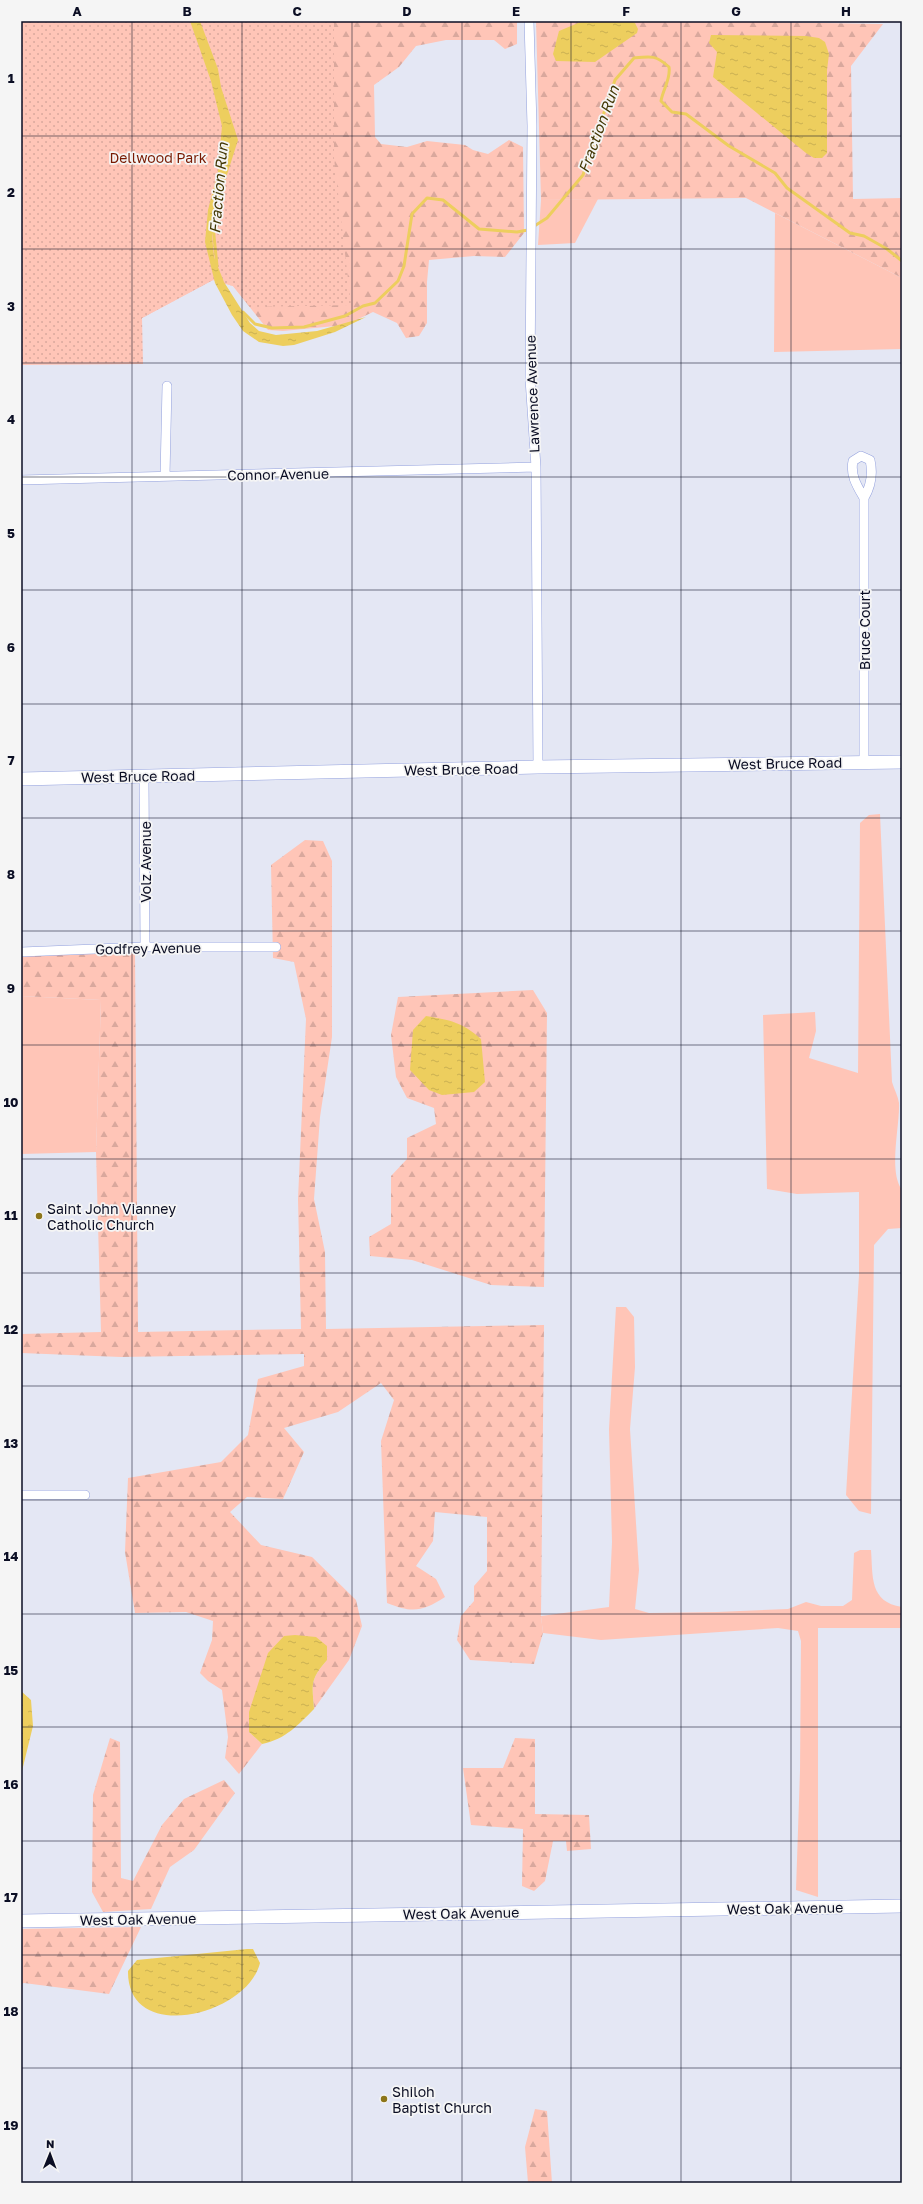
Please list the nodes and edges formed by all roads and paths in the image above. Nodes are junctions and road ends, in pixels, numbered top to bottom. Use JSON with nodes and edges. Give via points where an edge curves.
{"nodes":[{"id":1,"x":530,"y":21,"type":"edge"},
{"id":2,"x":167,"y":386,"type":"dead end"},
{"id":3,"x":536,"y":467,"type":"junction"},
{"id":4,"x":165,"y":476,"type":"junction"},
{"id":5,"x":21,"y":480,"type":"edge"},
{"id":6,"x":864,"y":498,"type":"dead end"},
{"id":7,"x":864,"y":762,"type":"junction"},
{"id":8,"x":902,"y":762,"type":"edge"},
{"id":9,"x":538,"y":767,"type":"junction"},
{"id":10,"x":144,"y":776,"type":"junction"},
{"id":11,"x":21,"y":779,"type":"edge"},
{"id":12,"x":146,"y":947,"type":"junction"},
{"id":13,"x":276,"y":947,"type":"dead end"},
{"id":14,"x":21,"y":952,"type":"edge"},
{"id":15,"x":21,"y":1495,"type":"edge"},
{"id":16,"x":85,"y":1495,"type":"dead end"},
{"id":17,"x":902,"y":1906,"type":"edge"},
{"id":18,"x":21,"y":1921,"type":"edge"}],
"edges":[{"from":1,"to":3,"type":"street","name":"Lawrence Avenue","via":[[530,379]]},
{"from":2,"to":4,"type":"street"},
{"from":3,"to":4,"type":"street","name":"Connor Avenue"},
{"from":3,"to":9,"type":"street","name":"Lawrence Avenue"},
{"from":4,"to":5,"type":"street","name":"Connor Avenue"},
{"from":6,"to":7,"type":"street","name":"Bruce Court"},
{"from":7,"to":8,"type":"street","name":"West Bruce Road"},
{"from":7,"to":9,"type":"street","name":"West Bruce Road"},
{"from":9,"to":10,"type":"street","name":"West Bruce Road"},
{"from":10,"to":11,"type":"street","name":"West Bruce Road"},
{"from":10,"to":12,"type":"street","name":"Volz Avenue"},
{"from":12,"to":13,"type":"street","name":"Godfrey Avenue"},
{"from":12,"to":14,"type":"street","name":"Godfrey Avenue"},
{"from":15,"to":16,"type":"street"},
{"from":17,"to":18,"type":"street","name":"West Oak Avenue"}]}
